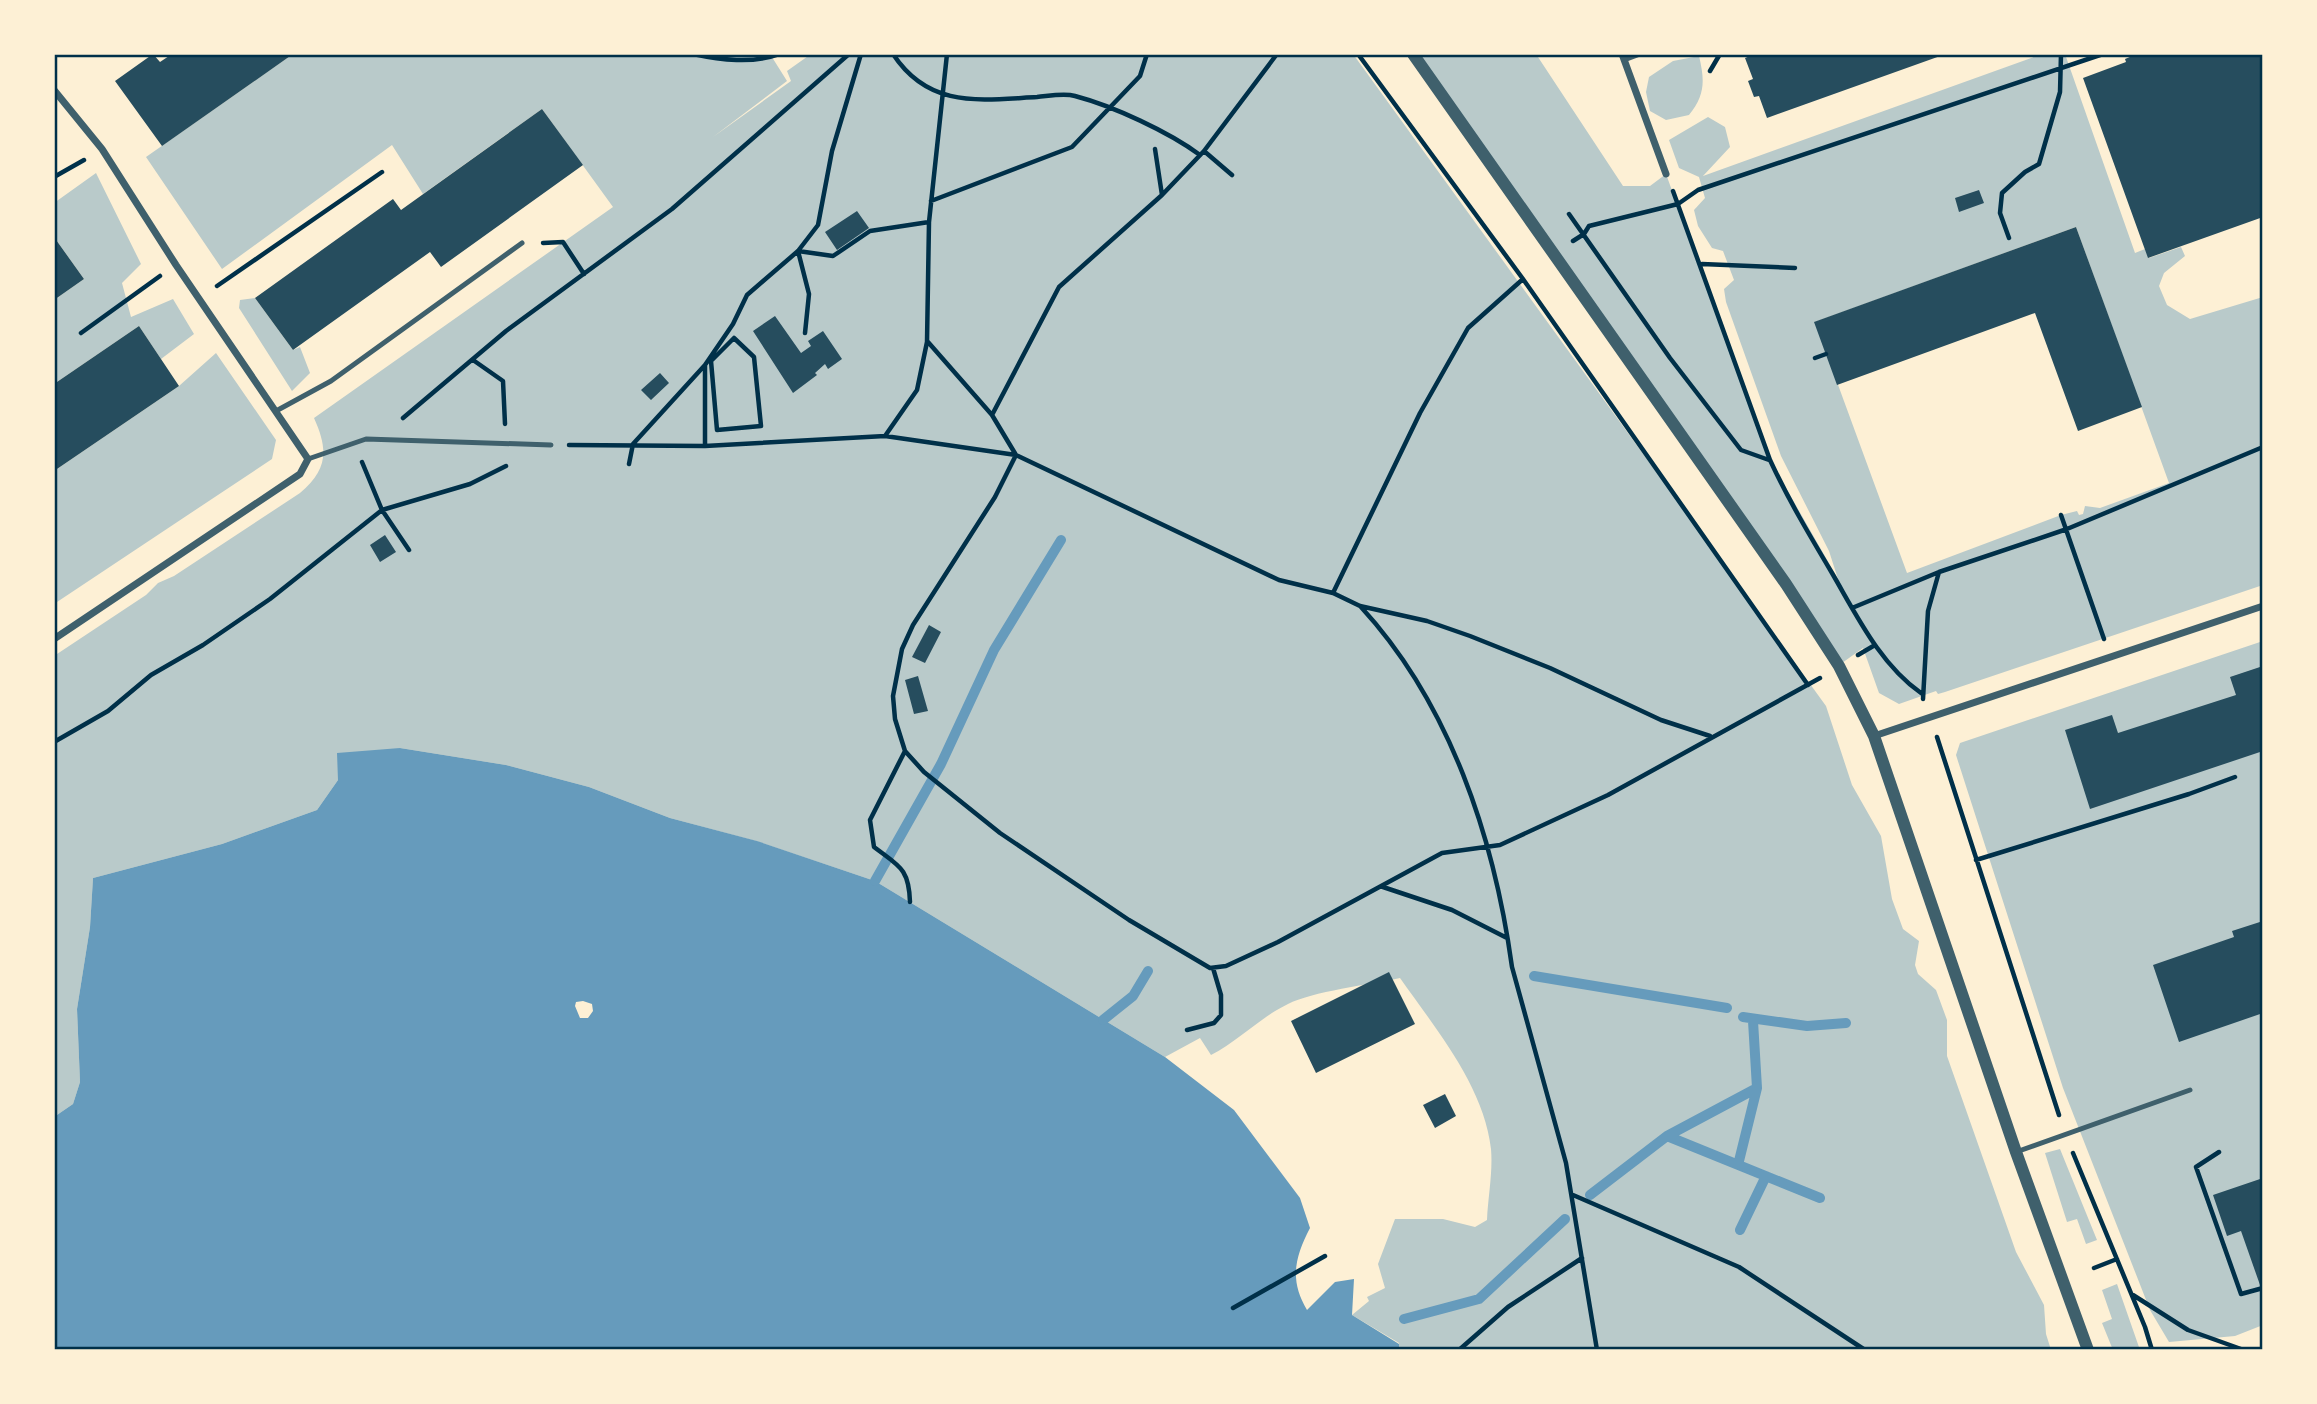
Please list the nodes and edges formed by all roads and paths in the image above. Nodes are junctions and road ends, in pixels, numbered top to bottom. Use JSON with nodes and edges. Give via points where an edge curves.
{"nodes":[{"id":1,"x":693,"y":54,"type":"edge"},
{"id":2,"x":780,"y":54,"type":"edge"},
{"id":3,"x":849,"y":54,"type":"edge"},
{"id":4,"x":861,"y":54,"type":"edge"},
{"id":5,"x":892,"y":54,"type":"edge"},
{"id":6,"x":947,"y":54,"type":"edge"},
{"id":7,"x":1147,"y":54,"type":"edge"},
{"id":8,"x":1277,"y":54,"type":"edge"},
{"id":9,"x":1358,"y":54,"type":"edge"},
{"id":10,"x":1413,"y":54,"type":"edge"},
{"id":11,"x":1640,"y":54,"type":"edge"},
{"id":12,"x":1720,"y":54,"type":"edge"},
{"id":13,"x":2061,"y":54,"type":"edge"},
{"id":14,"x":2103,"y":54,"type":"edge"},
{"id":15,"x":1623,"y":57,"type":"edge"},
{"id":16,"x":2059,"y":70,"type":"junction"},
{"id":17,"x":1710,"y":71,"type":"dead end"},
{"id":18,"x":54,"y":90,"type":"edge"},
{"id":19,"x":942,"y":95,"type":"junction"},
{"id":20,"x":1106,"y":108,"type":"junction"},
{"id":21,"x":1155,"y":149,"type":"dead end"},
{"id":22,"x":1202,"y":153,"type":"junction"},
{"id":23,"x":382,"y":172,"type":"dead end"},
{"id":24,"x":1666,"y":174,"type":"joint"},
{"id":25,"x":1232,"y":176,"type":"dead end"},
{"id":26,"x":1161,"y":195,"type":"junction"},
{"id":27,"x":931,"y":201,"type":"junction"},
{"id":28,"x":1678,"y":204,"type":"junction"},
{"id":29,"x":1569,"y":214,"type":"dead end"},
{"id":30,"x":929,"y":222,"type":"junction"},
{"id":31,"x":1584,"y":234,"type":"junction"},
{"id":32,"x":2009,"y":239,"type":"dead end"},
{"id":33,"x":563,"y":242,"type":"dead end"},
{"id":34,"x":522,"y":243,"type":"dead end"},
{"id":35,"x":798,"y":251,"type":"junction"},
{"id":36,"x":1555,"y":252,"type":"junction"},
{"id":37,"x":1702,"y":264,"type":"junction"},
{"id":38,"x":176,"y":265,"type":"junction"},
{"id":39,"x":1795,"y":268,"type":"dead end"},
{"id":40,"x":584,"y":274,"type":"junction"},
{"id":41,"x":1524,"y":279,"type":"junction"},
{"id":42,"x":197,"y":296,"type":"junction"},
{"id":43,"x":81,"y":333,"type":"dead end"},
{"id":44,"x":805,"y":333,"type":"dead end"},
{"id":45,"x":927,"y":342,"type":"junction"},
{"id":46,"x":1826,"y":354,"type":"dead end"},
{"id":47,"x":754,"y":357,"type":"joint"},
{"id":48,"x":1815,"y":358,"type":"dead end"},
{"id":49,"x":473,"y":360,"type":"junction"},
{"id":50,"x":705,"y":365,"type":"junction"},
{"id":51,"x":276,"y":411,"type":"junction"},
{"id":52,"x":992,"y":415,"type":"junction"},
{"id":53,"x":885,"y":436,"type":"junction"},
{"id":54,"x":366,"y":439,"type":"junction"},
{"id":55,"x":506,"y":444,"type":"junction"},
{"id":56,"x":633,"y":444,"type":"junction"},
{"id":57,"x":355,"y":445,"type":"junction"},
{"id":58,"x":551,"y":445,"type":"junction"},
{"id":59,"x":705,"y":446,"type":"junction"},
{"id":60,"x":2263,"y":447,"type":"edge"},
{"id":61,"x":1016,"y":455,"type":"junction"},
{"id":62,"x":308,"y":459,"type":"junction"},
{"id":63,"x":1770,"y":460,"type":"junction"},
{"id":64,"x":629,"y":464,"type":"dead end"},
{"id":65,"x":382,"y":510,"type":"junction"},
{"id":66,"x":2061,"y":516,"type":"dead end"},
{"id":67,"x":2067,"y":529,"type":"junction"},
{"id":68,"x":409,"y":550,"type":"dead end"},
{"id":69,"x":1939,"y":572,"type":"junction"},
{"id":70,"x":1333,"y":593,"type":"junction"},
{"id":71,"x":1360,"y":606,"type":"junction"},
{"id":72,"x":2263,"y":606,"type":"edge"},
{"id":73,"x":1852,"y":608,"type":"junction"},
{"id":74,"x":54,"y":639,"type":"edge"},
{"id":75,"x":2110,"y":656,"type":"junction"},
{"id":76,"x":1710,"y":736,"type":"junction"},
{"id":77,"x":1874,"y":736,"type":"junction"},
{"id":78,"x":1938,"y":741,"type":"dead end"},
{"id":79,"x":54,"y":742,"type":"edge"},
{"id":80,"x":905,"y":751,"type":"junction"},
{"id":81,"x":2235,"y":777,"type":"dead end"},
{"id":82,"x":1487,"y":848,"type":"junction"},
{"id":83,"x":1976,"y":860,"type":"junction"},
{"id":84,"x":1382,"y":887,"type":"junction"},
{"id":85,"x":910,"y":902,"type":"dead end"},
{"id":86,"x":1508,"y":938,"type":"junction"},
{"id":87,"x":1213,"y":968,"type":"junction"},
{"id":88,"x":1187,"y":1030,"type":"dead end"},
{"id":89,"x":2190,"y":1090,"type":"dead end"},
{"id":90,"x":2065,"y":1134,"type":"junction"},
{"id":91,"x":2016,"y":1152,"type":"junction"},
{"id":92,"x":2219,"y":1153,"type":"dead end"},
{"id":93,"x":1573,"y":1195,"type":"junction"},
{"id":94,"x":1325,"y":1256,"type":"dead end"},
{"id":95,"x":1582,"y":1258,"type":"junction"},
{"id":96,"x":2117,"y":1259,"type":"junction"},
{"id":97,"x":2094,"y":1268,"type":"dead end"},
{"id":98,"x":2263,"y":1288,"type":"edge"},
{"id":99,"x":2132,"y":1294,"type":"junction"},
{"id":100,"x":1233,"y":1308,"type":"dead end"},
{"id":101,"x":2241,"y":1349,"type":"edge"},
{"id":102,"x":1459,"y":1350,"type":"edge"},
{"id":103,"x":1597,"y":1350,"type":"edge"},
{"id":104,"x":1865,"y":1350,"type":"edge"},
{"id":105,"x":2088,"y":1350,"type":"edge"},
{"id":106,"x":2152,"y":1350,"type":"edge"}],
"edges":[{"from":1,"to":2,"type":"path","via":[[735,60]]},
{"from":3,"to":40,"type":"path","via":[[672,209]]},
{"from":4,"to":35,"type":"path","via":[[832,151],[818,225]]},
{"from":5,"to":19,"type":"path","via":[[920,83]]},
{"from":6,"to":19,"type":"path"},
{"from":7,"to":20,"type":"path","via":[[1139,76]]},
{"from":8,"to":22,"type":"path"},
{"from":9,"to":41,"type":"path"},
{"from":10,"to":36,"type":"street"},
{"from":11,"to":15,"type":"lane"},
{"from":12,"to":17,"type":"path"},
{"from":13,"to":16,"type":"path"},
{"from":14,"to":16,"type":"path"},
{"from":15,"to":24,"type":"street"},
{"from":16,"to":28,"type":"path","via":[[1699,190]]},
{"from":16,"to":32,"type":"path","via":[[2060,92],[2039,164],[2002,193],[2000,212]]},
{"from":18,"to":38,"type":"street","via":[[102,149]]},
{"from":19,"to":20,"type":"path","via":[[970,100],[1073,95]]},
{"from":19,"to":27,"type":"path"},
{"from":20,"to":22,"type":"path"},
{"from":20,"to":27,"type":"path","via":[[1072,147]]},
{"from":21,"to":26,"type":"path"},
{"from":22,"to":25,"type":"path"},
{"from":22,"to":26,"type":"path"},
{"from":23,"to":42,"type":"path"},
{"from":24,"to":28,"type":"path"},
{"from":26,"to":52,"type":"path","via":[[1059,287]]},
{"from":27,"to":30,"type":"path"},
{"from":28,"to":31,"type":"path","via":[[1589,226]]},
{"from":28,"to":37,"type":"path"},
{"from":29,"to":31,"type":"path"},
{"from":30,"to":35,"type":"path","via":[[870,231],[833,256]]},
{"from":30,"to":45,"type":"path"},
{"from":31,"to":36,"type":"path"},
{"from":31,"to":63,"type":"path","via":[[1741,450]]},
{"from":33,"to":40,"type":"path"},
{"from":34,"to":51,"type":"lane","via":[[331,381]]},
{"from":35,"to":44,"type":"path","via":[[809,294]]},
{"from":35,"to":50,"type":"path","via":[[747,295]]},
{"from":36,"to":77,"type":"street","via":[[1786,584],[1839,666]]},
{"from":37,"to":39,"type":"path"},
{"from":37,"to":63,"type":"path"},
{"from":38,"to":42,"type":"street"},
{"from":38,"to":43,"type":"path"},
{"from":40,"to":49,"type":"path"},
{"from":41,"to":70,"type":"path","via":[[1468,328],[1420,413]]},
{"from":41,"to":76,"type":"path","via":[[1808,685]]},
{"from":42,"to":51,"type":"street"},
{"from":45,"to":52,"type":"path"},
{"from":45,"to":53,"type":"path","via":[[916,390]]},
{"from":46,"to":48,"type":"path"},
{"from":47,"to":47,"type":"path","via":[[734,338],[710,361],[717,430],[761,426]]},
{"from":49,"to":54,"type":"path","via":[[414,411]]},
{"from":49,"to":55,"type":"path","via":[[503,381]]},
{"from":50,"to":56,"type":"path"},
{"from":50,"to":59,"type":"path"},
{"from":51,"to":62,"type":"street"},
{"from":52,"to":61,"type":"path"},
{"from":53,"to":59,"type":"path"},
{"from":53,"to":61,"type":"path"},
{"from":54,"to":55,"type":"lane"},
{"from":54,"to":57,"type":"lane"},
{"from":55,"to":58,"type":"lane"},
{"from":56,"to":58,"type":"path"},
{"from":56,"to":59,"type":"path"},
{"from":56,"to":64,"type":"path"},
{"from":57,"to":62,"type":"lane"},
{"from":57,"to":65,"type":"path"},
{"from":58,"to":65,"type":"path","via":[[470,484]]},
{"from":60,"to":67,"type":"path"},
{"from":61,"to":70,"type":"path","via":[[1279,580]]},
{"from":61,"to":80,"type":"path","via":[[902,649],[893,696]]},
{"from":62,"to":74,"type":"street","via":[[300,474]]},
{"from":63,"to":73,"type":"path"},
{"from":65,"to":68,"type":"path"},
{"from":65,"to":79,"type":"path","via":[[270,599],[151,675],[108,711]]},
{"from":66,"to":67,"type":"path"},
{"from":67,"to":69,"type":"path"},
{"from":67,"to":75,"type":"path"},
{"from":69,"to":73,"type":"path"},
{"from":69,"to":73,"type":"path","via":[[1928,611],[1927,669],[1921,693],[1901,679]]},
{"from":70,"to":71,"type":"path"},
{"from":71,"to":76,"type":"path","via":[[1470,636]]},
{"from":71,"to":82,"type":"path","via":[[1390,638],[1419,681],[1464,776]]},
{"from":72,"to":75,"type":"street"},
{"from":75,"to":77,"type":"street"},
{"from":76,"to":82,"type":"path","via":[[1608,795]]},
{"from":77,"to":91,"type":"street"},
{"from":78,"to":83,"type":"path"},
{"from":80,"to":85,"type":"path","via":[[870,820],[874,847],[904,869],[909,879]]},
{"from":80,"to":87,"type":"path","via":[[1000,833],[1129,920]]},
{"from":81,"to":83,"type":"path"},
{"from":82,"to":84,"type":"path","via":[[1442,853]]},
{"from":82,"to":86,"type":"path"},
{"from":83,"to":90,"type":"path"},
{"from":84,"to":86,"type":"path","via":[[1452,910]]},
{"from":84,"to":87,"type":"path","via":[[1278,943]]},
{"from":86,"to":93,"type":"path"},
{"from":87,"to":88,"type":"path","via":[[1221,1014],[1214,1023]]},
{"from":89,"to":90,"type":"lane"},
{"from":90,"to":91,"type":"lane"},
{"from":90,"to":96,"type":"path"},
{"from":91,"to":105,"type":"street"},
{"from":92,"to":98,"type":"path","via":[[2196,1167],[2241,1294]]},
{"from":93,"to":95,"type":"path"},
{"from":93,"to":104,"type":"path","via":[[1739,1267]]},
{"from":94,"to":100,"type":"path"},
{"from":95,"to":102,"type":"path","via":[[1508,1307]]},
{"from":95,"to":103,"type":"path"},
{"from":96,"to":97,"type":"path"},
{"from":96,"to":99,"type":"path"},
{"from":99,"to":101,"type":"path","via":[[2189,1330]]},
{"from":99,"to":106,"type":"path"}]}
